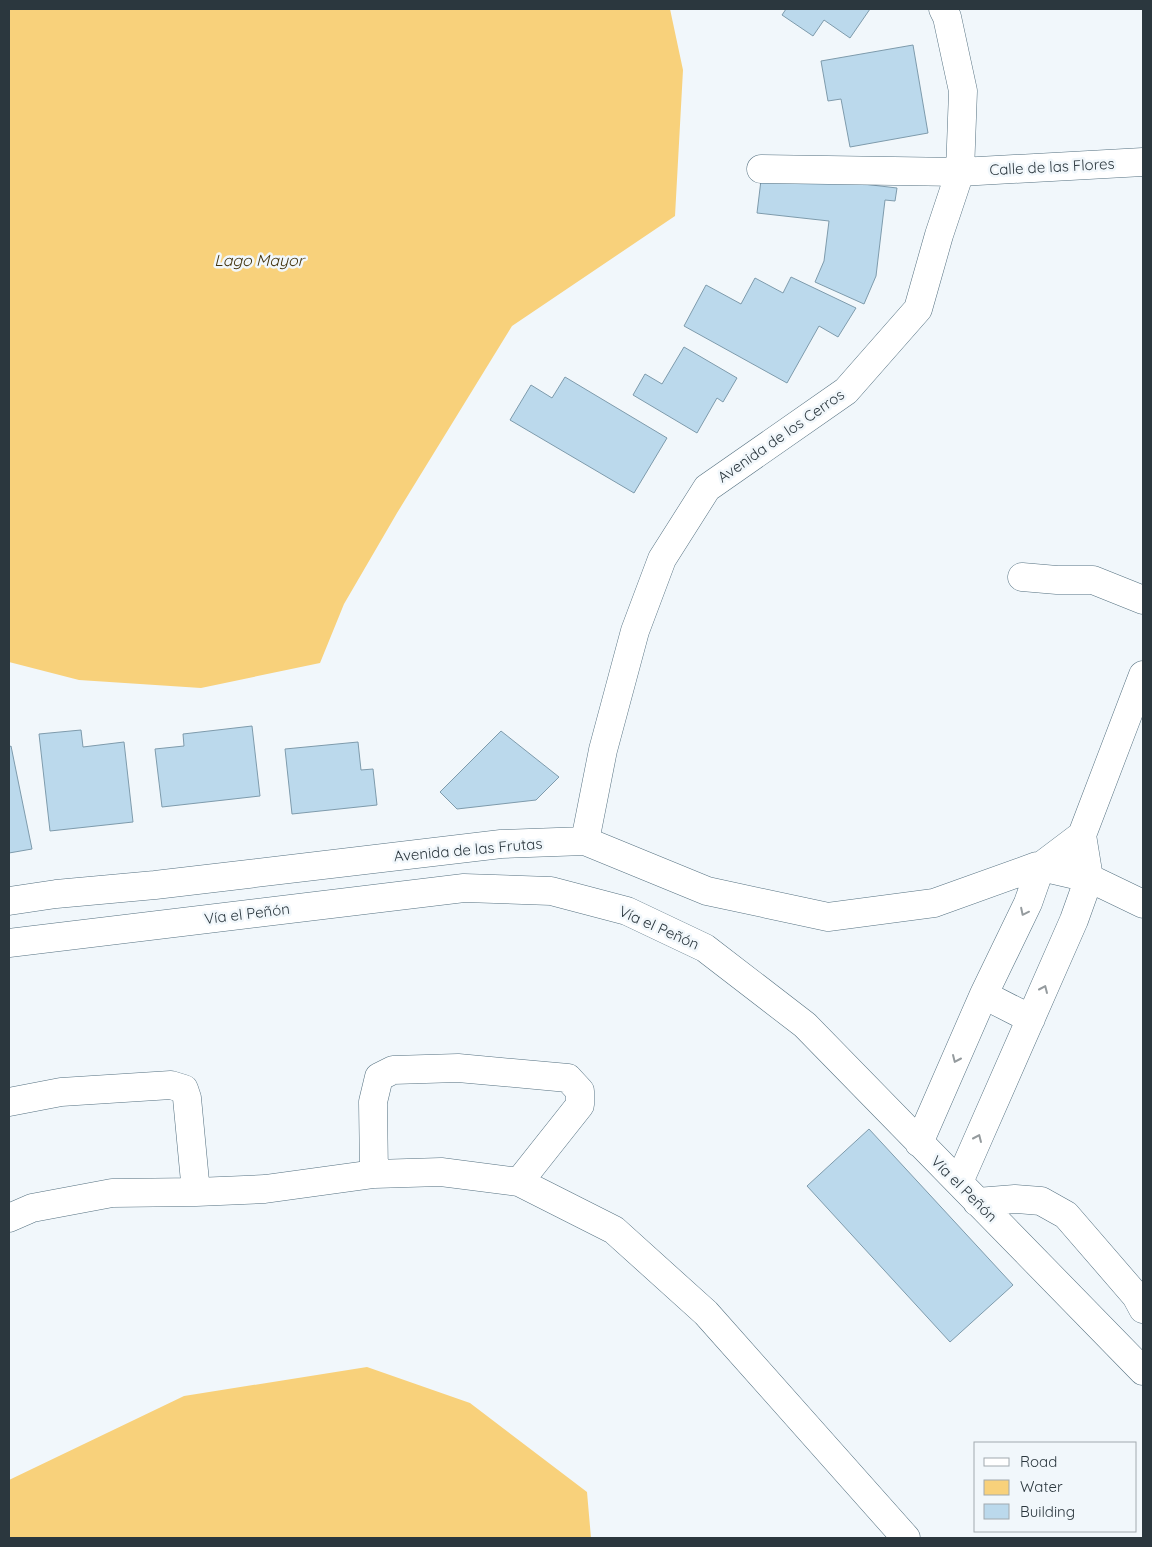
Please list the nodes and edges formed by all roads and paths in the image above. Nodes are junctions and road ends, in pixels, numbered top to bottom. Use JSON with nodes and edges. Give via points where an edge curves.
{"nodes":[{"id":1,"x":943,"y":9,"type":"edge"},
{"id":2,"x":1143,"y":162,"type":"edge"},
{"id":3,"x":761,"y":169,"type":"dead end"},
{"id":4,"x":960,"y":172,"type":"junction"},
{"id":5,"x":1022,"y":577,"type":"dead end"},
{"id":6,"x":1143,"y":600,"type":"edge"},
{"id":7,"x":1143,"y":674,"type":"edge"},
{"id":8,"x":1082,"y":835,"type":"junction"},
{"id":9,"x":585,"y":841,"type":"junction"},
{"id":10,"x":1041,"y":866,"type":"junction"},
{"id":11,"x":1089,"y":878,"type":"junction"},
{"id":12,"x":9,"y":901,"type":"edge"},
{"id":13,"x":1143,"y":904,"type":"edge"},
{"id":14,"x":9,"y":943,"type":"edge"},
{"id":15,"x":984,"y":996,"type":"junction"},
{"id":16,"x":1031,"y":1019,"type":"junction"},
{"id":17,"x":9,"y":1102,"type":"edge"},
{"id":18,"x":919,"y":1143,"type":"junction"},
{"id":19,"x":374,"y":1174,"type":"junction"},
{"id":20,"x":520,"y":1182,"type":"junction"},
{"id":21,"x":959,"y":1182,"type":"junction"},
{"id":22,"x":196,"y":1192,"type":"junction"},
{"id":23,"x":977,"y":1202,"type":"junction"},
{"id":24,"x":9,"y":1218,"type":"edge"},
{"id":25,"x":1143,"y":1309,"type":"edge"},
{"id":26,"x":1143,"y":1371,"type":"edge"},
{"id":27,"x":906,"y":1538,"type":"edge"}],
"edges":[{"from":1,"to":4,"type":"street","name":"Avenida de los Cerros","via":[[963,91]]},
{"from":2,"to":4,"type":"street","name":"Calle de las Flores"},
{"from":3,"to":4,"type":"street","name":"Calle de las Flores"},
{"from":4,"to":9,"type":"street","name":"Avenida de los Cerros","via":[[918,309],[846,391],[707,488],[662,559],[635,631],[603,750]]},
{"from":5,"to":6,"type":"street","via":[[1093,580]]},
{"from":7,"to":8,"type":"street"},
{"from":8,"to":10,"type":"street"},
{"from":8,"to":11,"type":"street"},
{"from":9,"to":10,"type":"street","name":"Avenida de las Frutas","via":[[708,891],[828,917],[934,903]]},
{"from":9,"to":12,"type":"street","name":"Avenida de las Frutas","via":[[501,844]]},
{"from":10,"to":11,"type":"street"},
{"from":10,"to":15,"type":"street","one_way":true,"via":[[1028,903]]},
{"from":11,"to":13,"type":"street"},
{"from":16,"to":11,"type":"street","one_way":true},
{"from":14,"to":18,"type":"street","name":"Vía el Peñón","via":[[464,888],[550,891],[627,911],[705,948],[805,1025]]},
{"from":15,"to":16,"type":"street"},
{"from":15,"to":18,"type":"street","one_way":true},
{"from":21,"to":16,"type":"street","one_way":true},
{"from":17,"to":22,"type":"street","via":[[61,1092],[171,1085],[184,1089]]},
{"from":18,"to":21,"type":"street","name":"Vía el Peñón"},
{"from":19,"to":20,"type":"street","via":[[441,1172]]},
{"from":19,"to":20,"type":"street","via":[[373,1102],[379,1077],[394,1070],[458,1068],[568,1078],[580,1091],[580,1105]]},
{"from":19,"to":22,"type":"street","via":[[264,1189]]},
{"from":20,"to":27,"type":"street","via":[[614,1230],[706,1313]]},
{"from":21,"to":23,"type":"street","name":"Vía el Peñón"},
{"from":22,"to":24,"type":"street","via":[[112,1193],[32,1208]]},
{"from":23,"to":25,"type":"street","via":[[1041,1201],[1066,1215],[1136,1296]]},
{"from":23,"to":26,"type":"street","name":"Vía el Peñón"}]}
